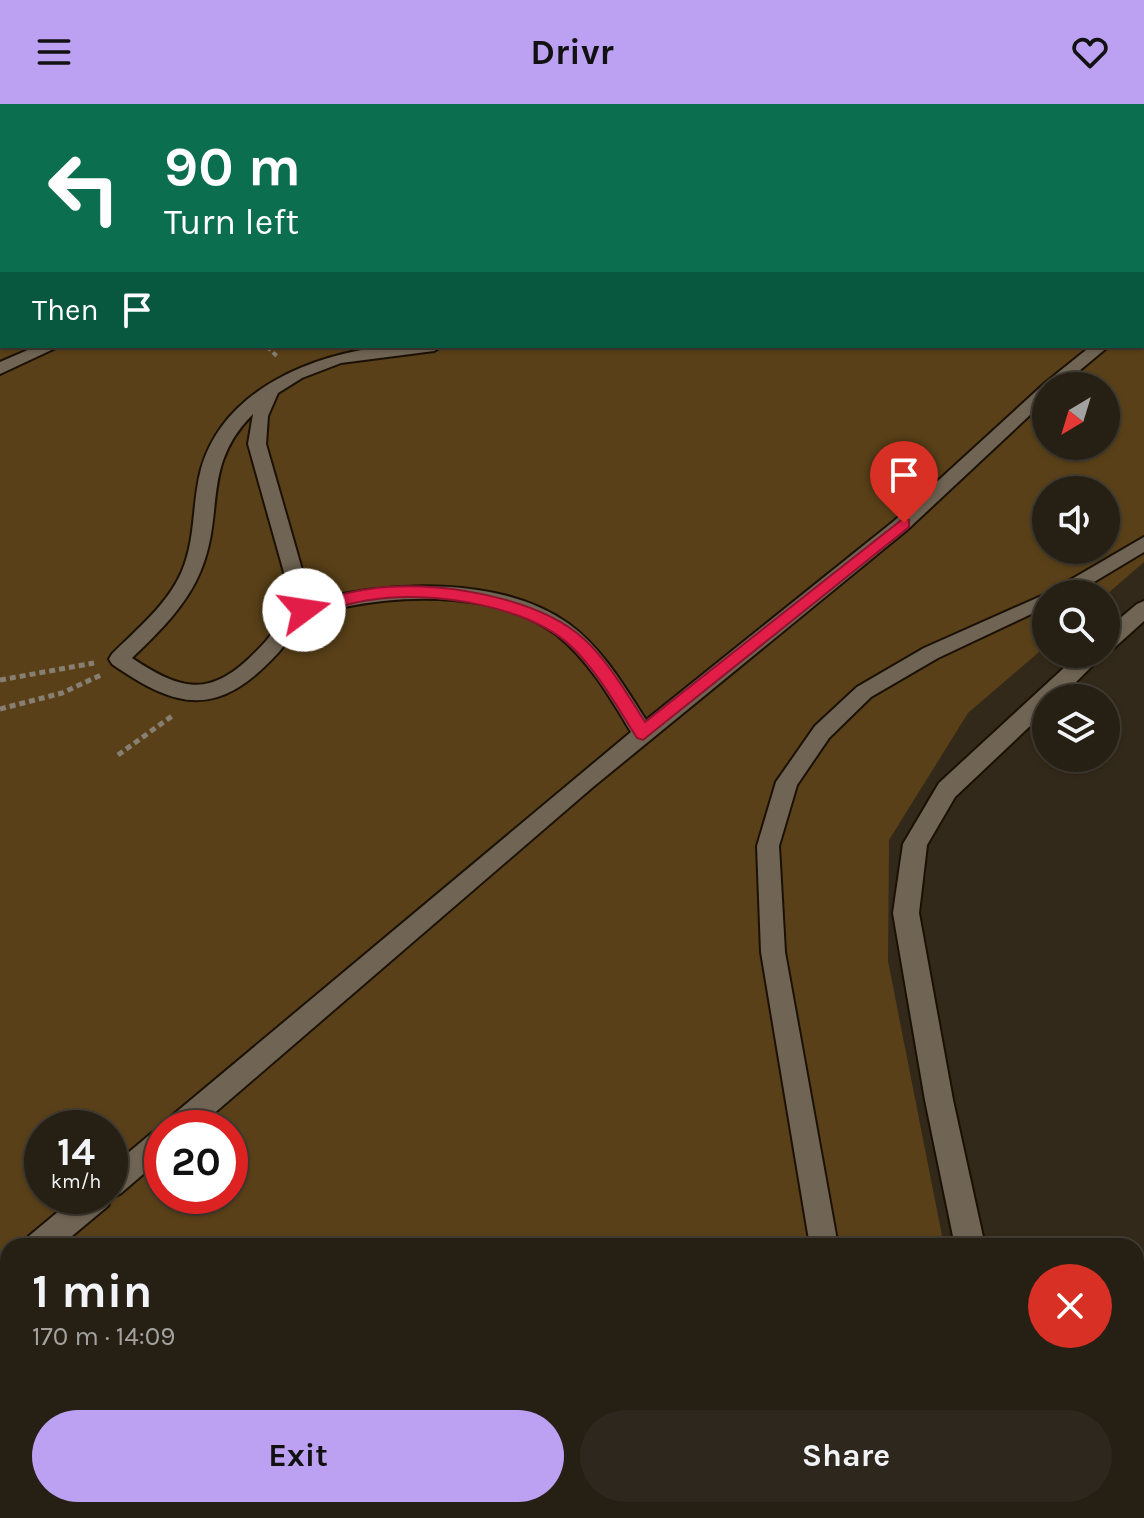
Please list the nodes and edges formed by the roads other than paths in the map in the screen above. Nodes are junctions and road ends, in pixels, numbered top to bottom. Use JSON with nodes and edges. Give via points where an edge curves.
{"nodes":[{"id":1,"x":47,"y":348,"type":"edge"},
{"id":2,"x":413,"y":348,"type":"edge"},
{"id":3,"x":1098,"y":348,"type":"edge"},
{"id":4,"x":0,"y":369,"type":"edge"},
{"id":5,"x":1068,"y":372,"type":"edge"},
{"id":6,"x":271,"y":389,"type":"junction"},
{"id":7,"x":1032,"y":405,"type":"edge"},
{"id":8,"x":1144,"y":543,"type":"edge"},
{"id":9,"x":1086,"y":580,"type":"edge"},
{"id":10,"x":1032,"y":606,"type":"edge"},
{"id":11,"x":1144,"y":609,"type":"edge"},
{"id":12,"x":304,"y":610,"type":"junction"},
{"id":13,"x":1120,"y":630,"type":"edge"},
{"id":14,"x":1078,"y":668,"type":"edge"},
{"id":15,"x":643,"y":733,"type":"junction"},
{"id":16,"x":198,"y":1110,"type":"edge"},
{"id":17,"x":144,"y":1156,"type":"edge"},
{"id":18,"x":128,"y":1170,"type":"edge"},
{"id":19,"x":77,"y":1214,"type":"edge"},
{"id":20,"x":48,"y":1238,"type":"edge"},
{"id":21,"x":823,"y":1238,"type":"edge"},
{"id":22,"x":968,"y":1238,"type":"edge"}],
"edges":[{"from":1,"to":4,"type":"street"},
{"from":2,"to":6,"type":"lane","via":[[361,353],[300,370]]},
{"from":3,"to":5,"type":"lane"},
{"from":6,"to":12,"type":"lane","via":[[257,444]]},
{"from":6,"to":12,"type":"lane","via":[[221,439],[191,573],[159,620],[119,659],[180,694],[207,692],[240,675]]},
{"from":7,"to":15,"type":"lane","via":[[985,454],[884,541]]},
{"from":8,"to":9,"type":"lane"},
{"from":10,"to":21,"type":"lane","via":[[931,653],[864,692],[822,732],[787,782],[768,846],[773,952]]},
{"from":11,"to":13,"type":"street"},
{"from":12,"to":15,"type":"lane","via":[[371,594],[448,593],[546,619],[579,643]]},
{"from":14,"to":22,"type":"street","via":[[947,790],[915,844],[906,913]]},
{"from":15,"to":16,"type":"lane"},
{"from":17,"to":18,"type":"lane"},
{"from":19,"to":20,"type":"lane"}]}
